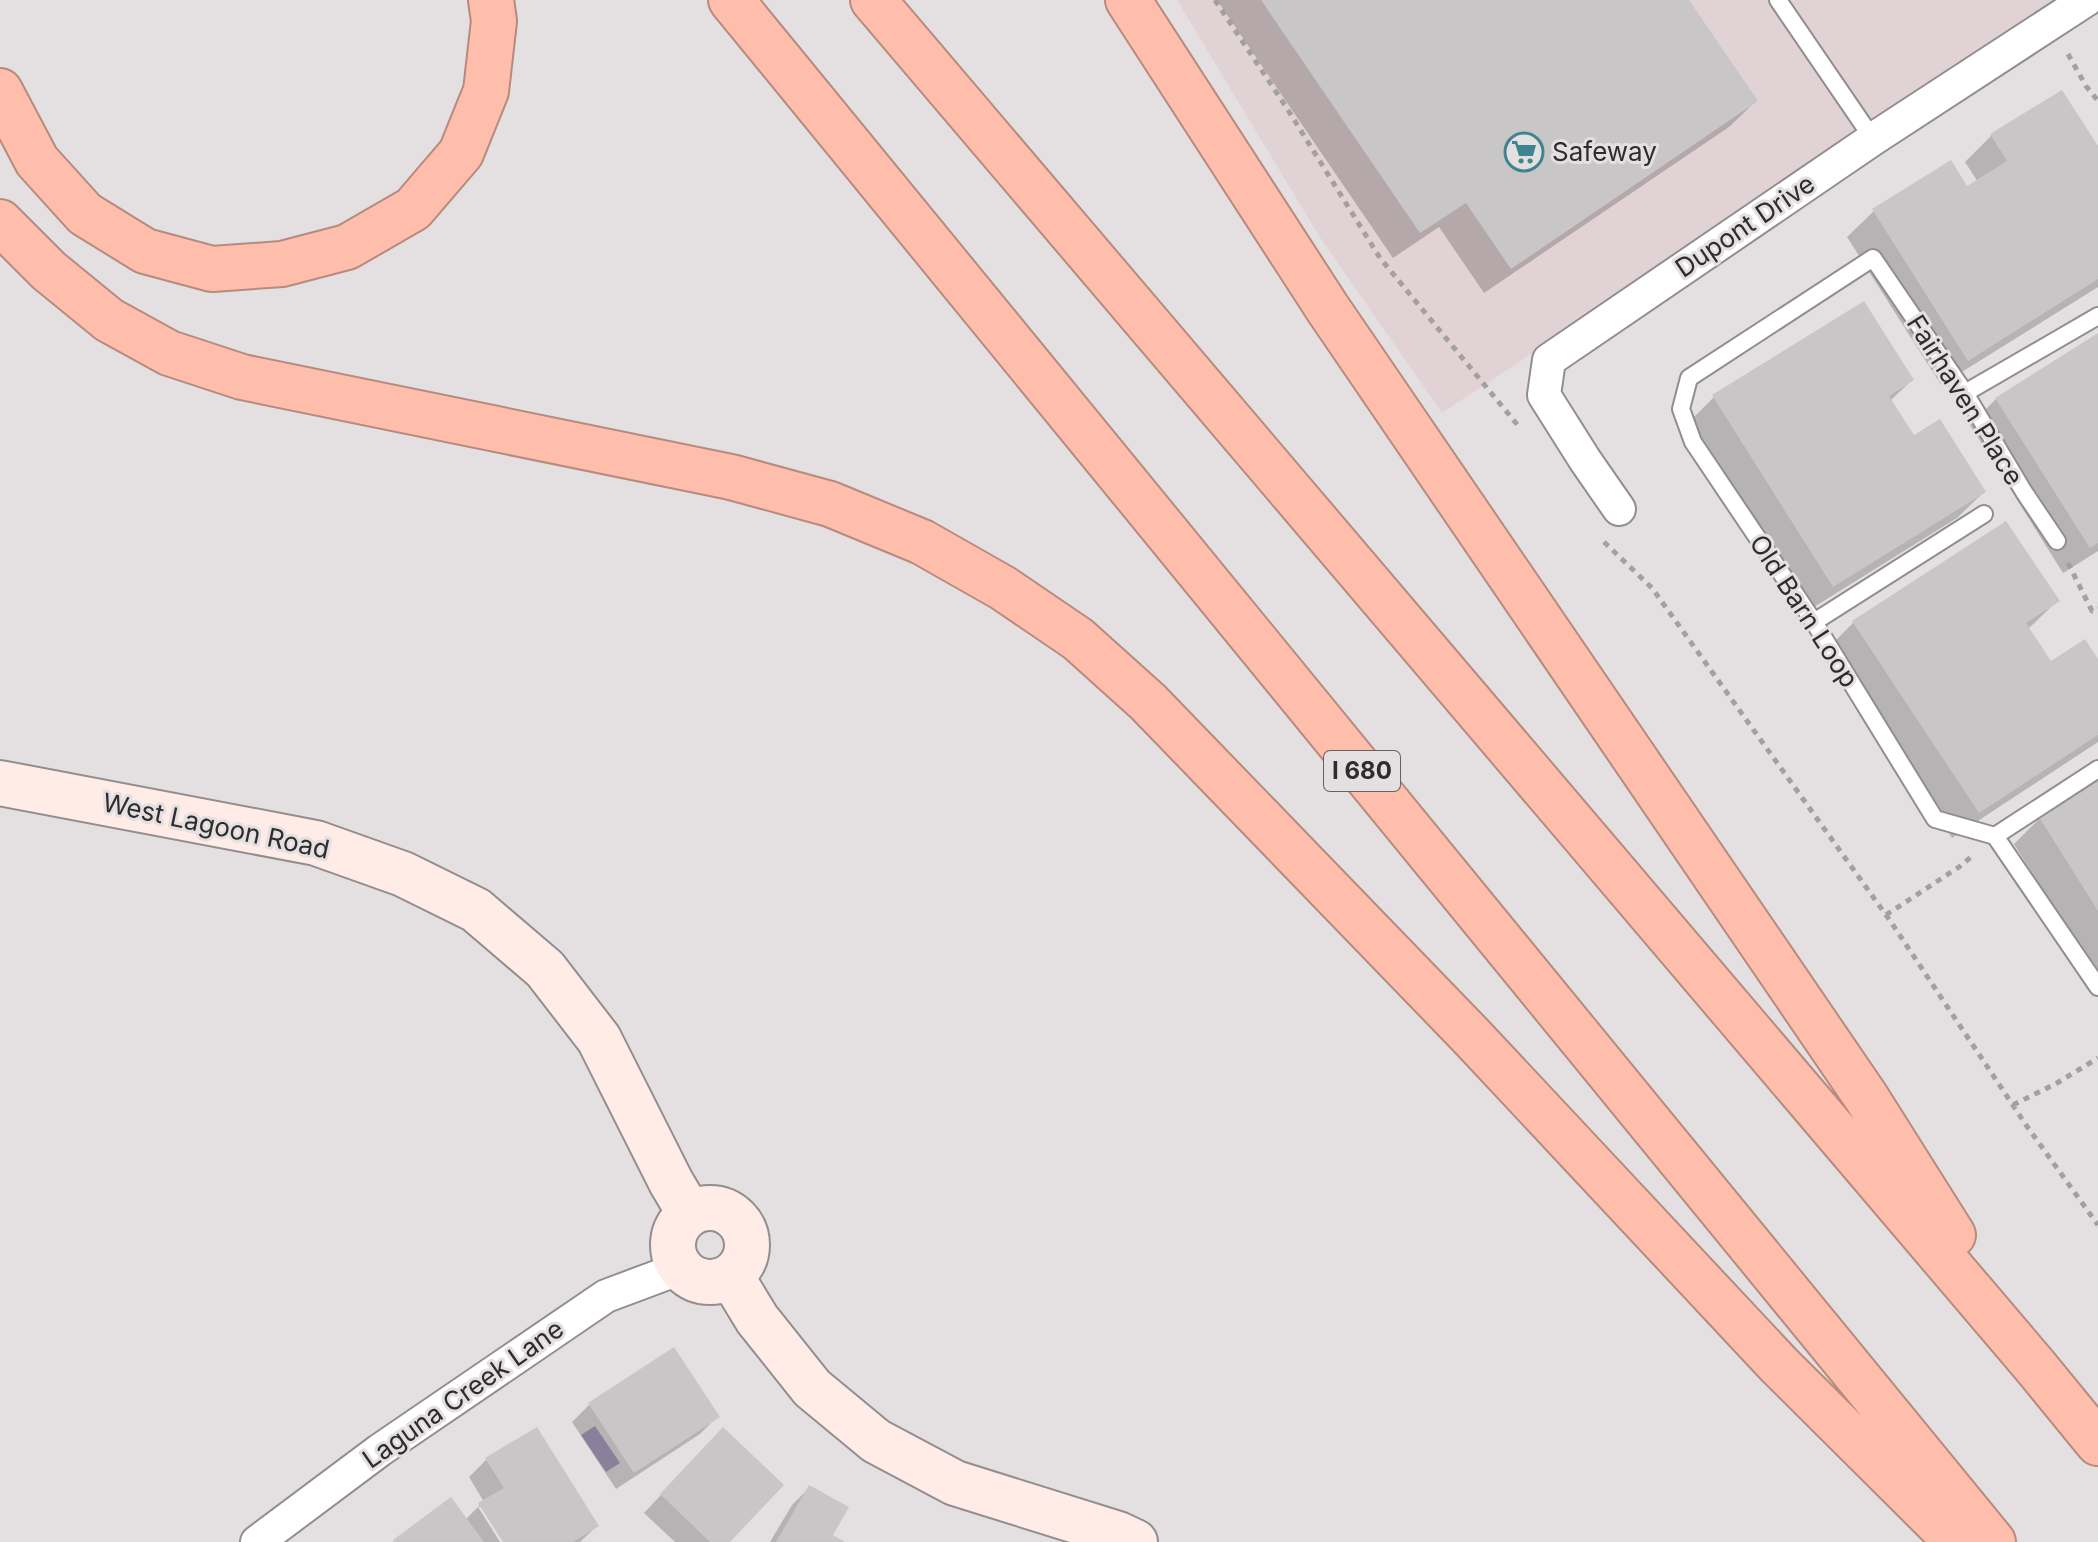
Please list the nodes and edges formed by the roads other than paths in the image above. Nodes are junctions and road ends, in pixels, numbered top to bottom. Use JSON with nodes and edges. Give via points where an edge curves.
{"nodes":[{"id":1,"x":491,"y":0,"type":"edge"},
{"id":2,"x":731,"y":0,"type":"edge"},
{"id":3,"x":873,"y":0,"type":"edge"},
{"id":4,"x":1128,"y":0,"type":"edge"},
{"id":5,"x":1778,"y":0,"type":"edge"},
{"id":6,"x":2086,"y":0,"type":"edge"},
{"id":7,"x":0,"y":91,"type":"edge"},
{"id":8,"x":1873,"y":139,"type":"junction"},
{"id":9,"x":0,"y":222,"type":"edge"},
{"id":10,"x":1873,"y":258,"type":"joint"},
{"id":11,"x":2098,"y":316,"type":"edge"},
{"id":12,"x":1965,"y":393,"type":"junction"},
{"id":13,"x":1619,"y":509,"type":"dead end"},
{"id":14,"x":1984,"y":514,"type":"dead end"},
{"id":15,"x":2057,"y":541,"type":"road end"},
{"id":16,"x":1814,"y":622,"type":"junction"},
{"id":17,"x":2098,"y":769,"type":"edge"},
{"id":18,"x":0,"y":783,"type":"edge"},
{"id":19,"x":1995,"y":836,"type":"junction"},
{"id":20,"x":2098,"y":987,"type":"edge"},
{"id":21,"x":690,"y":1214,"type":"junction"},
{"id":22,"x":681,"y":1268,"type":"junction"},
{"id":23,"x":731,"y":1276,"type":"junction"},
{"id":24,"x":2035,"y":1366,"type":"junction"},
{"id":25,"x":2098,"y":1443,"type":"edge"},
{"id":26,"x":257,"y":1542,"type":"edge"},
{"id":27,"x":1135,"y":1542,"type":"edge"},
{"id":28,"x":1957,"y":1542,"type":"edge"},
{"id":29,"x":1993,"y":1542,"type":"edge"}],
"edges":[{"from":1,"to":7,"type":"highway","via":[[494,21],[486,91],[461,153],[413,209],[347,247],[282,264],[212,269],[145,251],[85,214],[37,161]]},
{"from":2,"to":29,"type":"highway","number":"I 680"},
{"from":3,"to":24,"type":"highway"},
{"from":4,"to":24,"type":"highway","via":[[1337,323],[1866,1097]]},
{"from":5,"to":8,"type":"lane"},
{"from":6,"to":8,"type":"street","name":"Dupont Drive"},
{"from":8,"to":13,"type":"street","name":"Dupont Drive","via":[[1549,360],[1544,395]]},
{"from":9,"to":28,"type":"highway","via":[[109,320],[169,353],[242,377],[731,477],[816,500],[922,542],[1003,588],[1078,639],[1148,702],[1779,1365]]},
{"from":10,"to":12,"type":"lane","name":"Fairhaven Place"},
{"from":10,"to":16,"type":"lane","name":"Old Barn Loop","via":[[1689,378],[1681,409],[1693,442]]},
{"from":11,"to":12,"type":"lane"},
{"from":12,"to":15,"type":"lane","name":"Fairhaven Place"},
{"from":14,"to":16,"type":"lane"},
{"from":16,"to":19,"type":"lane","name":"Old Barn Loop","via":[[1935,819]]},
{"from":17,"to":19,"type":"lane"},
{"from":18,"to":21,"type":"street","name":"West Lagoon Road","via":[[316,843],[403,874],[476,910],[545,969],[599,1039]]},
{"from":19,"to":20,"type":"lane"},
{"from":21,"to":22,"type":"street","via":[[674,1237]]},
{"from":21,"to":23,"type":"street","via":[[718,1209],[736,1217],[745,1230],[744,1262]]},
{"from":22,"to":23,"type":"street","via":[[706,1282]]},
{"from":22,"to":26,"type":"street","name":"Laguna Creek Lane","via":[[606,1296],[380,1450]]},
{"from":23,"to":27,"type":"street","via":[[757,1319],[812,1388],[876,1441],[955,1483]]},
{"from":24,"to":25,"type":"highway"}]}
